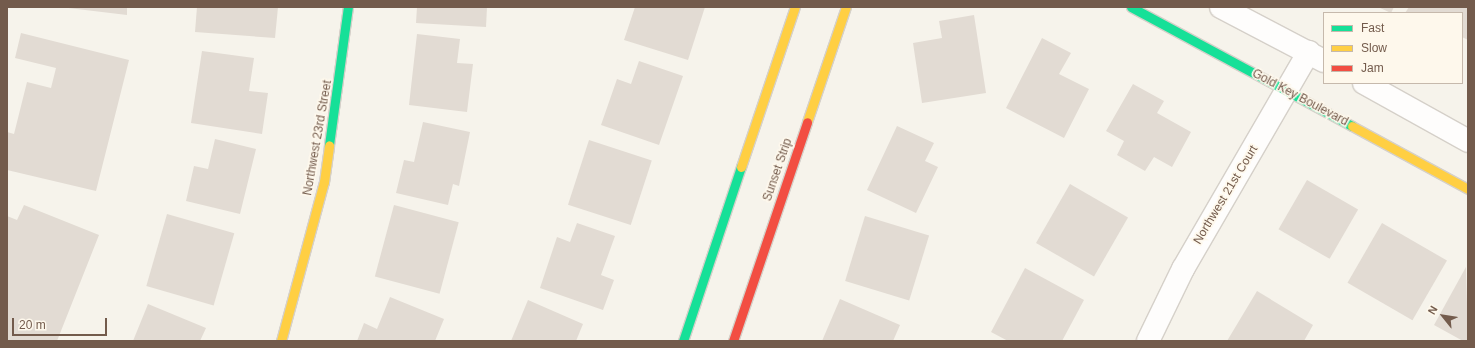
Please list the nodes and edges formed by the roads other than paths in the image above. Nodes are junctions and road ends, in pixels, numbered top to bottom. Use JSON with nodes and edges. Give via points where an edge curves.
{"nodes":[{"id":1,"x":348,"y":7,"type":"edge"},
{"id":2,"x":795,"y":7,"type":"edge"},
{"id":3,"x":846,"y":7,"type":"edge"},
{"id":4,"x":1131,"y":7,"type":"edge"},
{"id":5,"x":1222,"y":7,"type":"edge"},
{"id":6,"x":1317,"y":57,"type":"edge"},
{"id":7,"x":1366,"y":84,"type":"edge"},
{"id":8,"x":1288,"y":91,"type":"junction"},
{"id":9,"x":1468,"y":141,"type":"edge"},
{"id":10,"x":1468,"y":189,"type":"edge"},
{"id":11,"x":281,"y":341,"type":"edge"},
{"id":12,"x":683,"y":341,"type":"edge"},
{"id":13,"x":733,"y":341,"type":"edge"},
{"id":14,"x":1148,"y":341,"type":"edge"}],
"edges":[{"from":1,"to":11,"type":"street","name":"Northwest 23rd Street","via":[[324,182]]},
{"from":2,"to":12,"type":"street"},
{"from":3,"to":13,"type":"street","name":"Sunset Strip"},
{"from":4,"to":8,"type":"street","name":"Gold Key Boulevard"},
{"from":5,"to":6,"type":"street"},
{"from":6,"to":8,"type":"street","name":"Northwest 21st Court"},
{"from":7,"to":9,"type":"street"},
{"from":8,"to":10,"type":"street","name":"Gold Key Boulevard"},
{"from":8,"to":14,"type":"street","name":"Northwest 21st Court","via":[[1183,269]]}]}
